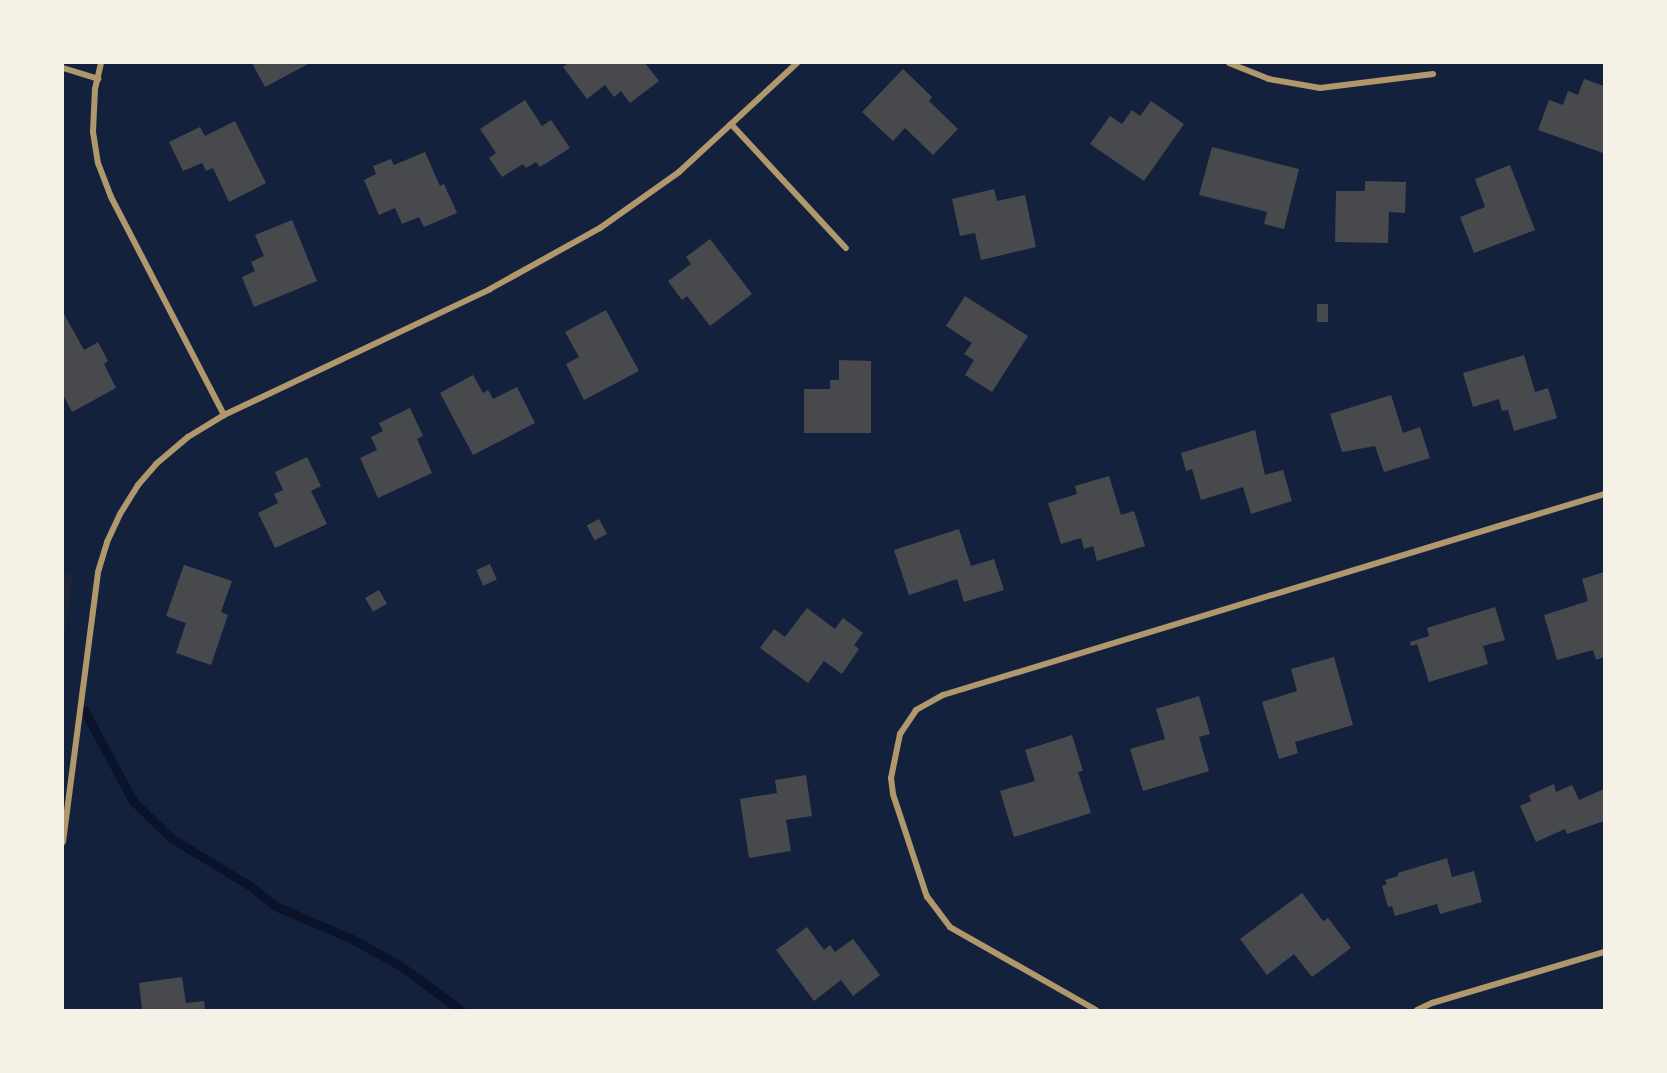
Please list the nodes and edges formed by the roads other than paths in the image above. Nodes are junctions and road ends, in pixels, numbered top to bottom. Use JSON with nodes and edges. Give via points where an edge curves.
{"nodes":[{"id":1,"x":102,"y":63,"type":"edge"},
{"id":2,"x":797,"y":63,"type":"edge"},
{"id":3,"x":1229,"y":63,"type":"edge"},
{"id":4,"x":63,"y":68,"type":"edge"},
{"id":5,"x":1433,"y":74,"type":"dead end"},
{"id":6,"x":98,"y":79,"type":"junction"},
{"id":7,"x":731,"y":124,"type":"junction"},
{"id":8,"x":846,"y":248,"type":"dead end"},
{"id":9,"x":224,"y":415,"type":"junction"},
{"id":10,"x":1604,"y":494,"type":"edge"},
{"id":11,"x":63,"y":842,"type":"edge"},
{"id":12,"x":1604,"y":951,"type":"edge"},
{"id":13,"x":1096,"y":1010,"type":"edge"},
{"id":14,"x":1417,"y":1010,"type":"edge"}],
"edges":[{"from":1,"to":6,"type":"street"},
{"from":2,"to":7,"type":"street"},
{"from":3,"to":5,"type":"street","via":[[1269,79],[1320,88]]},
{"from":4,"to":6,"type":"street"},
{"from":6,"to":9,"type":"street","via":[[93,132],[98,163],[111,197]]},
{"from":7,"to":8,"type":"street"},
{"from":7,"to":9,"type":"street","via":[[680,172],[549,258]]},
{"from":9,"to":11,"type":"street","via":[[188,437],[156,464],[138,485],[107,542],[94,596]]},
{"from":10,"to":13,"type":"street","via":[[943,695],[916,710],[900,734],[891,778],[927,897],[950,927]]},
{"from":12,"to":14,"type":"street"}]}
